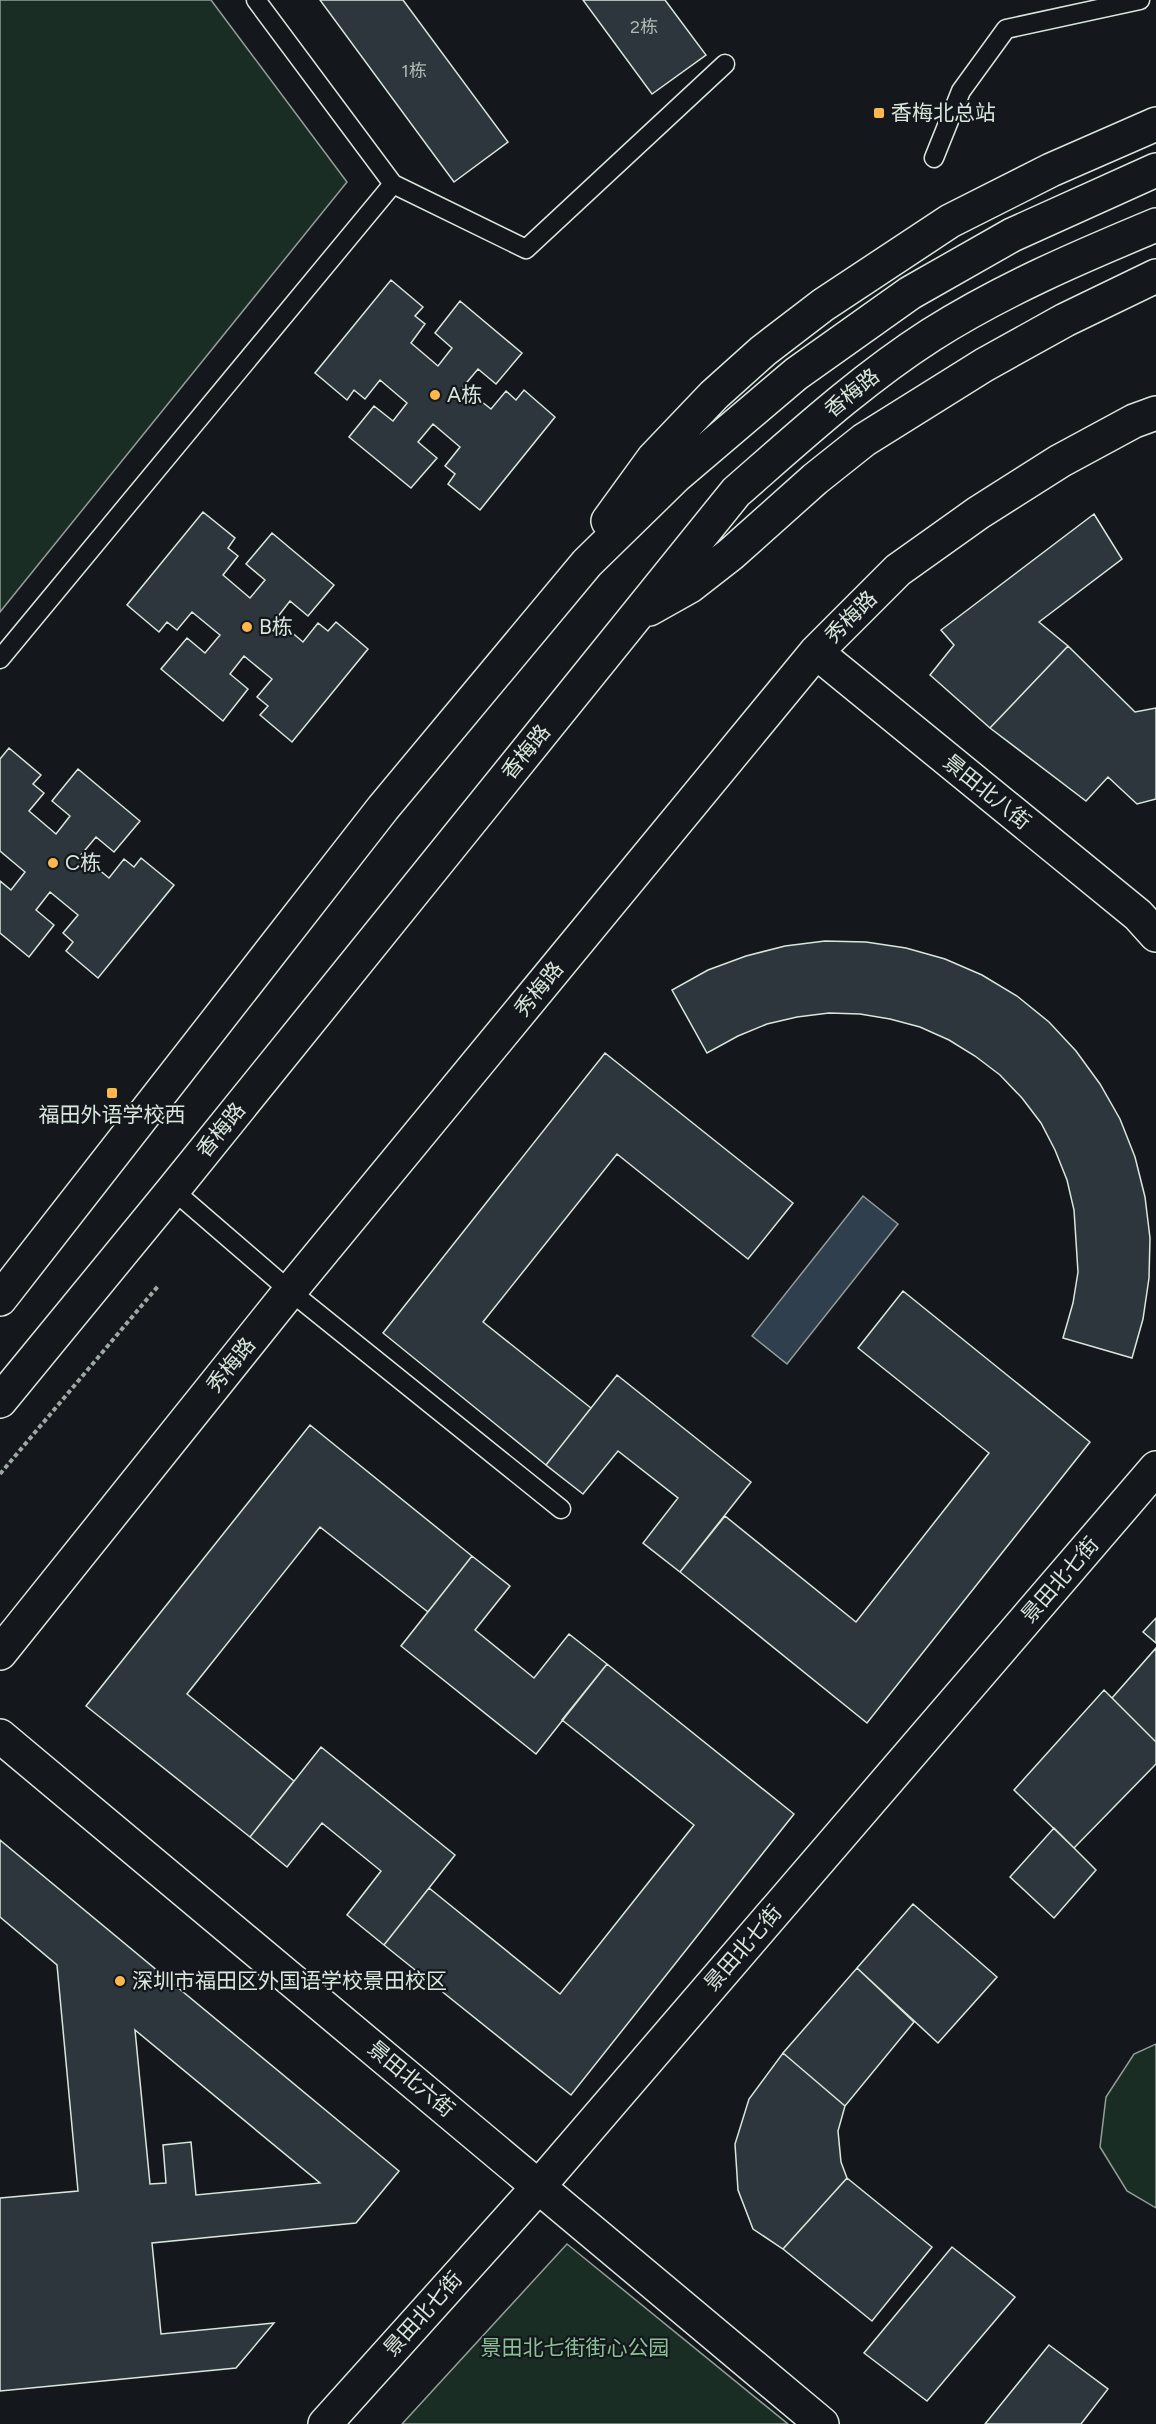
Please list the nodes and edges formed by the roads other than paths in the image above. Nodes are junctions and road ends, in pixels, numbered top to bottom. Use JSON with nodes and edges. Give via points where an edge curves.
{"nodes":[{"id":1,"x":256,"y":0,"type":"edge"},
{"id":2,"x":1140,"y":0,"type":"edge"},
{"id":3,"x":725,"y":64,"type":"dead end"},
{"id":4,"x":1156,"y":124,"type":"edge"},
{"id":5,"x":934,"y":158,"type":"dead end"},
{"id":6,"x":1156,"y":170,"type":"edge"},
{"id":7,"x":393,"y":184,"type":"junction"},
{"id":8,"x":1156,"y":225,"type":"edge"},
{"id":9,"x":1156,"y":276,"type":"edge"},
{"id":10,"x":1156,"y":413,"type":"edge"},
{"id":11,"x":587,"y":562,"type":"junction"},
{"id":12,"x":634,"y":617,"type":"junction"},
{"id":13,"x":816,"y":652,"type":"junction"},
{"id":14,"x":0,"y":659,"type":"edge"},
{"id":15,"x":1156,"y":935,"type":"edge"},
{"id":16,"x":173,"y":1190,"type":"junction"},
{"id":17,"x":290,"y":1291,"type":"junction"},
{"id":18,"x":0,"y":1299,"type":"edge"},
{"id":19,"x":0,"y":1401,"type":"edge"},
{"id":20,"x":1156,"y":1468,"type":"edge"},
{"id":21,"x":561,"y":1509,"type":"dead end"},
{"id":22,"x":0,"y":1653,"type":"edge"},
{"id":23,"x":0,"y":1736,"type":"edge"},
{"id":24,"x":539,"y":2186,"type":"junction"},
{"id":25,"x":325,"y":2424,"type":"edge"},
{"id":26,"x":822,"y":2424,"type":"edge"}],
"edges":[{"from":1,"to":7,"type":"lane"},
{"from":2,"to":5,"type":"lane","via":[[1006,29],[962,91]]},
{"from":3,"to":7,"type":"lane","via":[[526,249]]},
{"from":4,"to":11,"type":"main road","via":[[1050,170],[950,221],[823,304],[714,395],[653,459],[611,515]]},
{"from":6,"to":11,"type":"main road","via":[[1012,235],[910,293],[859,328],[796,374],[676,476]]},
{"from":7,"to":14,"type":"lane"},
{"from":8,"to":12,"type":"main road","name":"香梅路","via":[[1020,285],[885,367],[736,492]]},
{"from":9,"to":12,"type":"main road","via":[[984,365],[864,440],[715,567],[690,586]]},
{"from":10,"to":13,"type":"main road","name":"秀梅路","via":[[1060,461],[978,513],[898,570]]},
{"from":11,"to":18,"type":"main road","via":[[383,808]]},
{"from":12,"to":16,"type":"main road","name":"香梅路"},
{"from":13,"to":15,"type":"main road","name":"景田北八街","via":[[1138,915]]},
{"from":13,"to":17,"type":"main road","name":"秀梅路"},
{"from":16,"to":17,"type":"lane"},
{"from":16,"to":19,"type":"main road","name":"香梅路"},
{"from":17,"to":21,"type":"lane"},
{"from":17,"to":22,"type":"main road","name":"秀梅路"},
{"from":20,"to":24,"type":"main road","name":"景田北七街"},
{"from":23,"to":24,"type":"main road","name":"景田北六街"},
{"from":24,"to":25,"type":"main road","name":"景田北七街"},
{"from":24,"to":26,"type":"main road","name":"景田北六街"}]}
